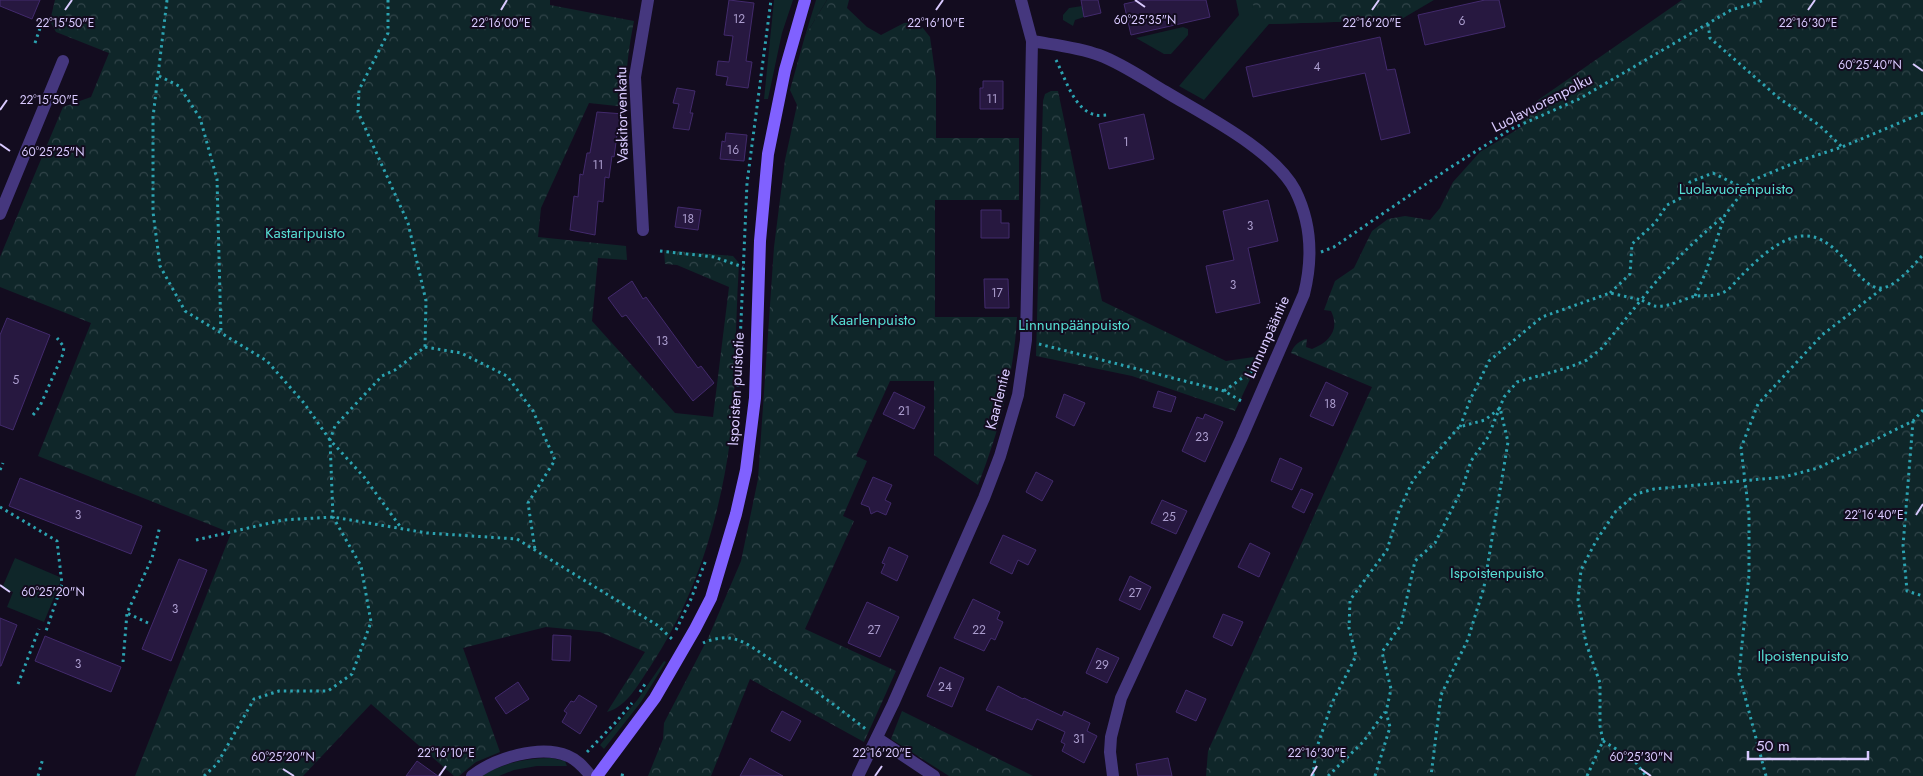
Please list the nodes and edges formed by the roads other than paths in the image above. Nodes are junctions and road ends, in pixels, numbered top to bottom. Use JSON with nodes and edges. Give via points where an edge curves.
{"nodes":[{"id":1,"x":648,"y":0,"type":"edge"},
{"id":2,"x":805,"y":0,"type":"edge"},
{"id":3,"x":1021,"y":0,"type":"edge"},
{"id":4,"x":1032,"y":41,"type":"junction"},
{"id":5,"x":63,"y":61,"type":"dead end"},
{"id":6,"x":0,"y":214,"type":"edge"},
{"id":7,"x":643,"y":230,"type":"dead end"},
{"id":8,"x":877,"y":738,"type":"junction"},
{"id":9,"x":472,"y":776,"type":"edge"},
{"id":10,"x":591,"y":776,"type":"edge"},
{"id":11,"x":597,"y":776,"type":"edge"},
{"id":12,"x":858,"y":776,"type":"edge"},
{"id":13,"x":934,"y":776,"type":"edge"},
{"id":14,"x":1113,"y":776,"type":"edge"}],
"edges":[{"from":1,"to":7,"type":"street","name":"Vaskitorvenkatu","via":[[634,77]]},
{"from":2,"to":11,"type":"main road","name":"Ispoisten puistotie","via":[[772,130],[765,183],[756,322],[755,398],[746,470],[736,514],[710,598],[682,653],[655,698]]},
{"from":3,"to":4,"type":"street","name":"Kaarlentie"},
{"from":4,"to":8,"type":"street","name":"Kaarlentie","via":[[1026,340],[1018,395],[1000,456],[980,507]]},
{"from":4,"to":14,"type":"street","name":"Linnunpääntie","via":[[1076,48],[1115,62],[1225,128],[1278,168],[1294,189],[1307,220],[1310,270],[1304,294],[1121,698],[1111,737]]},
{"from":5,"to":6,"type":"street"},
{"from":8,"to":12,"type":"street","name":"Kaarlentie"},
{"from":8,"to":13,"type":"street"},
{"from":9,"to":10,"type":"street","via":[[503,758],[555,753],[578,761]]}]}
